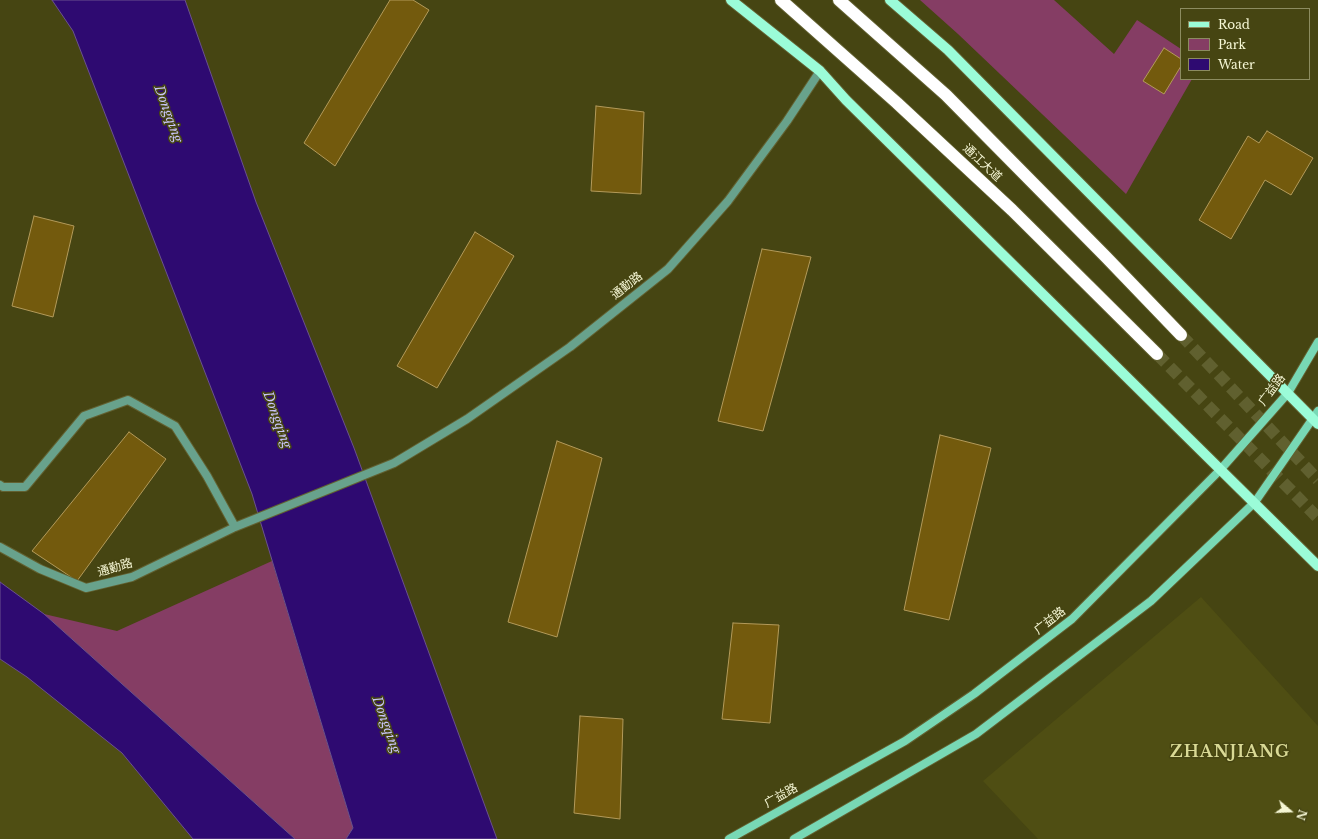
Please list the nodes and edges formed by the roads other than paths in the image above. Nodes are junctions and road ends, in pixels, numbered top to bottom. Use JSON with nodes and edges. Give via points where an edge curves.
{"nodes":[{"id":1,"x":731,"y":0,"type":"edge"},
{"id":2,"x":781,"y":0,"type":"edge"},
{"id":3,"x":839,"y":0,"type":"edge"},
{"id":4,"x":890,"y":0,"type":"edge"},
{"id":5,"x":820,"y":71,"type":"junction"},
{"id":6,"x":1181,"y":334,"type":"tunnel mouth"},
{"id":7,"x":1318,"y":342,"type":"edge"},
{"id":8,"x":1157,"y":354,"type":"tunnel mouth"},
{"id":9,"x":1288,"y":393,"type":"junction"},
{"id":10,"x":1316,"y":418,"type":"edge"},
{"id":11,"x":1221,"y":469,"type":"junction"},
{"id":12,"x":0,"y":485,"type":"edge"},
{"id":13,"x":1255,"y":502,"type":"junction"},
{"id":14,"x":235,"y":527,"type":"junction"},
{"id":15,"x":0,"y":547,"type":"edge"},
{"id":16,"x":1318,"y":566,"type":"edge"},
{"id":17,"x":729,"y":839,"type":"edge"},
{"id":18,"x":794,"y":839,"type":"edge"}],
"edges":[{"from":1,"to":5,"type":"main road"},
{"from":2,"to":8,"type":"highway","name":"通江大道","via":[[897,102],[1000,199]]},
{"from":3,"to":6,"type":"highway","name":"通江大道","via":[[946,95]]},
{"from":4,"to":9,"type":"main road","via":[[948,50]]},
{"from":5,"to":11,"type":"main road","via":[[846,100]]},
{"from":5,"to":14,"type":"street","name":"通勤路","via":[[728,201],[668,268],[570,347],[467,419],[394,463]]},
{"from":7,"to":9,"type":"main road","name":"广益路"},
{"from":9,"to":10,"type":"main road"},
{"from":9,"to":11,"type":"main road","name":"广益路"},
{"from":10,"to":13,"type":"main road"},
{"from":11,"to":13,"type":"main road"},
{"from":11,"to":17,"type":"main road","name":"广益路","via":[[1072,619],[974,694],[904,741]]},
{"from":12,"to":14,"type":"street","via":[[25,487],[84,416],[128,400],[175,426]]},
{"from":13,"to":16,"type":"main road"},
{"from":13,"to":18,"type":"main road","via":[[1150,601],[976,734]]},
{"from":14,"to":15,"type":"street","name":"通勤路","via":[[132,577],[86,588],[40,569]]}]}
